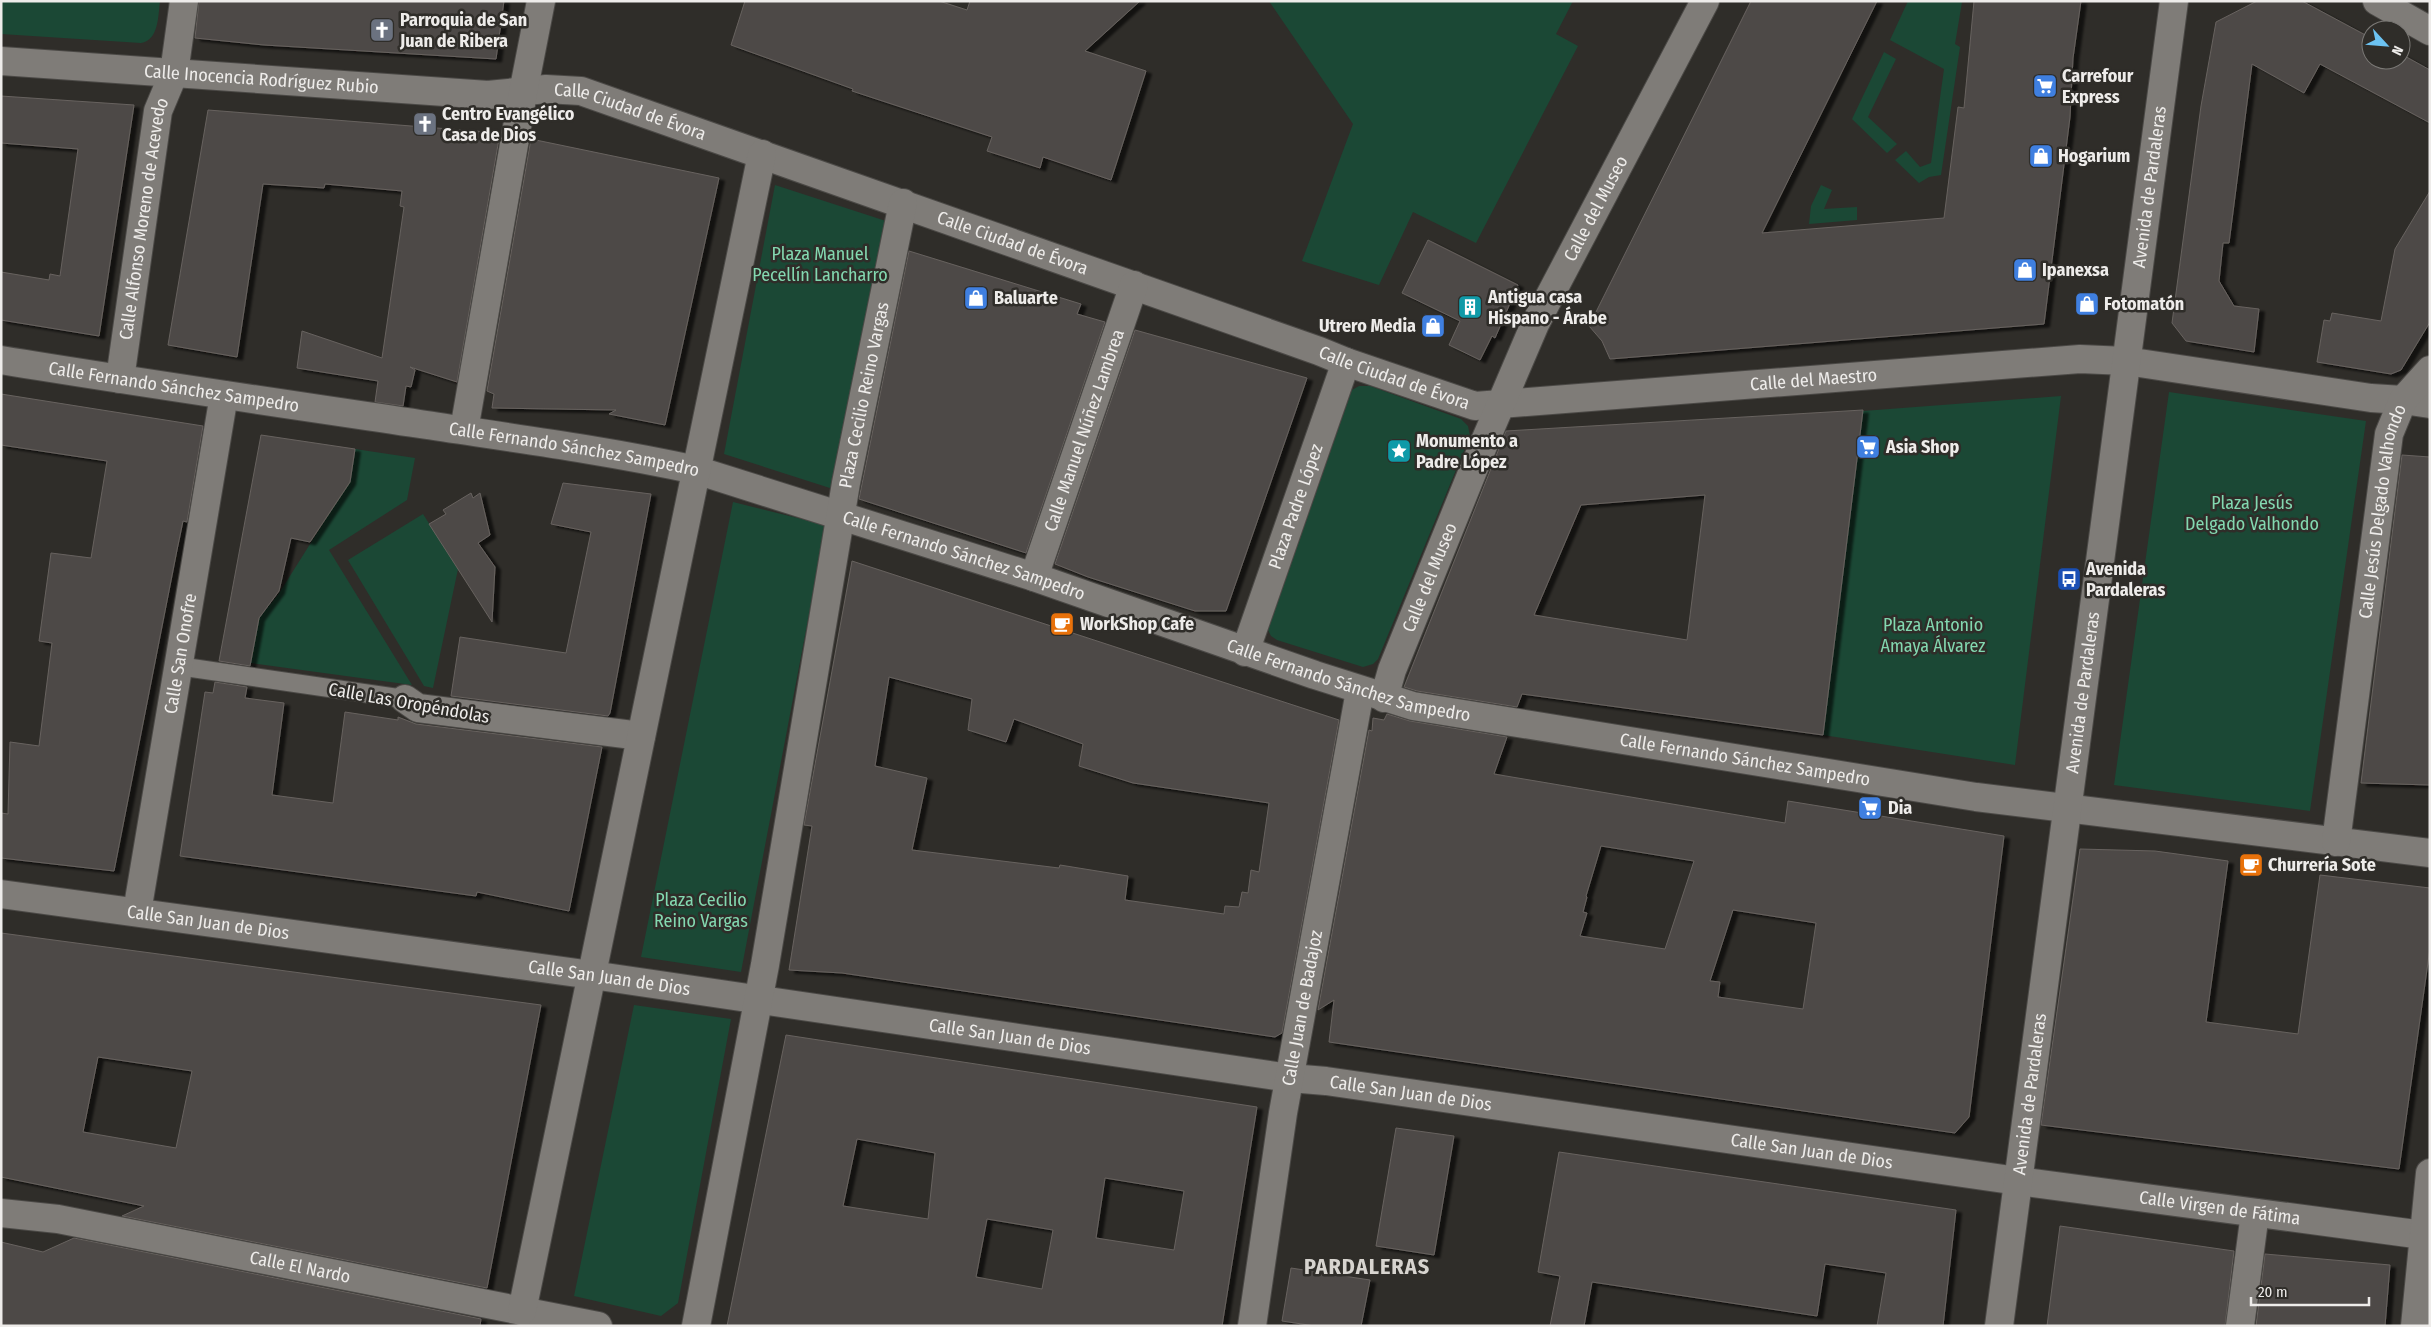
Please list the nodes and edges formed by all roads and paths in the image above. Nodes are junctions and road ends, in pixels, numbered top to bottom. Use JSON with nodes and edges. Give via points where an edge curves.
{"nodes":[{"id":1,"x":184,"y":1,"type":"edge"},
{"id":2,"x":541,"y":1,"type":"edge"},
{"id":3,"x":1705,"y":1,"type":"edge"},
{"id":4,"x":2174,"y":1,"type":"edge"},
{"id":5,"x":2377,"y":1,"type":"edge"},
{"id":6,"x":2430,"y":31,"type":"edge"},
{"id":7,"x":1,"y":61,"type":"edge"},
{"id":8,"x":174,"y":73,"type":"junction"},
{"id":9,"x":522,"y":93,"type":"junction"},
{"id":10,"x":762,"y":154,"type":"junction"},
{"id":11,"x":904,"y":202,"type":"junction"},
{"id":12,"x":1134,"y":285,"type":"junction"},
{"id":13,"x":1,"y":360,"type":"edge"},
{"id":14,"x":2126,"y":361,"type":"junction"},
{"id":15,"x":1346,"y":362,"type":"junction"},
{"id":16,"x":2430,"y":370,"type":"edge"},
{"id":17,"x":120,"y":380,"type":"junction"},
{"id":18,"x":224,"y":395,"type":"junction"},
{"id":19,"x":2403,"y":400,"type":"junction"},
{"id":20,"x":1501,"y":404,"type":"junction"},
{"id":21,"x":2430,"y":404,"type":"edge"},
{"id":22,"x":464,"y":430,"type":"junction"},
{"id":23,"x":696,"y":470,"type":"junction"},
{"id":24,"x":842,"y":515,"type":"junction"},
{"id":25,"x":1034,"y":577,"type":"junction"},
{"id":26,"x":1245,"y":652,"type":"junction"},
{"id":27,"x":178,"y":666,"type":"junction"},
{"id":28,"x":1372,"y":695,"type":"junction"},
{"id":29,"x":405,"y":699,"type":"joint"},
{"id":30,"x":641,"y":736,"type":"junction"},
{"id":31,"x":2067,"y":809,"type":"junction"},
{"id":32,"x":2336,"y":842,"type":"junction"},
{"id":33,"x":2430,"y":853,"type":"edge"},
{"id":34,"x":1,"y":894,"type":"edge"},
{"id":35,"x":137,"y":912,"type":"junction"},
{"id":36,"x":592,"y":975,"type":"junction"},
{"id":37,"x":758,"y":999,"type":"junction"},
{"id":38,"x":1290,"y":1078,"type":"junction"},
{"id":39,"x":2430,"y":1173,"type":"edge"},
{"id":40,"x":2018,"y":1181,"type":"junction"},
{"id":41,"x":1,"y":1213,"type":"edge"},
{"id":42,"x":2255,"y":1213,"type":"junction"},
{"id":43,"x":2423,"y":1235,"type":"junction"},
{"id":44,"x":522,"y":1311,"type":"junction"},
{"id":45,"x":598,"y":1326,"type":"edge"},
{"id":46,"x":696,"y":1326,"type":"edge"},
{"id":47,"x":1252,"y":1326,"type":"edge"},
{"id":48,"x":1999,"y":1326,"type":"edge"},
{"id":49,"x":2240,"y":1326,"type":"edge"},
{"id":50,"x":2415,"y":1326,"type":"edge"}],
"edges":[{"from":1,"to":8,"type":"street","name":"Calle Alfonso Moreno de Acevedo"},
{"from":2,"to":9,"type":"street"},
{"from":3,"to":20,"type":"street","name":"Calle del Museo","via":[[1535,324]]},
{"from":4,"to":14,"type":"street","name":"Avenida de Pardaleras"},
{"from":5,"to":6,"type":"street"},
{"from":7,"to":8,"type":"street","name":"Calle Inocencia Rodríguez Rubio"},
{"from":8,"to":9,"type":"street","name":"Calle Inocencia Rodríguez Rubio","via":[[488,95]]},
{"from":8,"to":17,"type":"street","name":"Calle Alfonso Moreno de Acevedo","via":[[158,111]]},
{"from":9,"to":10,"type":"street","name":"Calle Ciudad de Évora","via":[[546,89],[581,91]]},
{"from":9,"to":22,"type":"street"},
{"from":10,"to":11,"type":"street","name":"Calle Ciudad de Évora"},
{"from":10,"to":23,"type":"street"},
{"from":11,"to":12,"type":"street","name":"Calle Ciudad de Évora"},
{"from":11,"to":24,"type":"street","name":"Plaza Cecilio Reino Vargas"},
{"from":12,"to":15,"type":"street","name":"Calle Ciudad de Évora"},
{"from":12,"to":25,"type":"street","name":"Calle Manuel Núñez Lambrea"},
{"from":13,"to":17,"type":"street","name":"Calle Fernando Sánchez Sampedro"},
{"from":14,"to":19,"type":"street","name":"Calle Jesús Delgado Valhondo"},
{"from":14,"to":20,"type":"street","name":"Calle del Maestro","via":[[2080,359]]},
{"from":14,"to":31,"type":"street","name":"Avenida de Pardaleras"},
{"from":15,"to":20,"type":"street","name":"Calle Ciudad de Évora","via":[[1475,406]]},
{"from":15,"to":26,"type":"street","name":"Plaza Padre López"},
{"from":16,"to":19,"type":"street"},
{"from":17,"to":18,"type":"street","name":"Calle Fernando Sánchez Sampedro"},
{"from":18,"to":22,"type":"street","name":"Calle Fernando Sánchez Sampedro"},
{"from":18,"to":27,"type":"street","name":"Calle San Onofre"},
{"from":19,"to":21,"type":"street"},
{"from":19,"to":32,"type":"street","name":"Calle Jesús Delgado Valhondo","via":[[2389,434]]},
{"from":20,"to":28,"type":"street","name":"Calle del Museo","via":[[1392,670]]},
{"from":22,"to":23,"type":"street","name":"Calle Fernando Sánchez Sampedro"},
{"from":23,"to":24,"type":"street","name":"Calle Fernando Sánchez Sampedro"},
{"from":23,"to":30,"type":"street"},
{"from":24,"to":25,"type":"street","name":"Calle Fernando Sánchez Sampedro"},
{"from":24,"to":37,"type":"street","name":"Plaza Cecilio Reino Vargas"},
{"from":25,"to":26,"type":"street","name":"Calle Fernando Sánchez Sampedro"},
{"from":26,"to":28,"type":"street","name":"Calle Fernando Sánchez Sampedro"},
{"from":27,"to":29,"type":"lane","name":"Calle Las Oropéndolas"},
{"from":27,"to":35,"type":"street","name":"Calle San Onofre"},
{"from":28,"to":31,"type":"street","name":"Calle Fernando Sánchez Sampedro","via":[[1423,708]]},
{"from":28,"to":38,"type":"street","name":"Calle Juan de Badajoz"},
{"from":29,"to":30,"type":"street","name":"Calle Las Oropéndolas","via":[[418,708]]},
{"from":30,"to":36,"type":"street"},
{"from":31,"to":32,"type":"street"},
{"from":31,"to":40,"type":"street","name":"Avenida de Pardaleras"},
{"from":32,"to":33,"type":"street"},
{"from":34,"to":35,"type":"street","name":"Calle San Juan de Dios"},
{"from":35,"to":36,"type":"street","name":"Calle San Juan de Dios"},
{"from":36,"to":37,"type":"street","name":"Calle San Juan de Dios"},
{"from":36,"to":44,"type":"street"},
{"from":37,"to":38,"type":"street","name":"Calle San Juan de Dios"},
{"from":37,"to":46,"type":"street","name":"Plaza Cecilio Reino Vargas"},
{"from":38,"to":40,"type":"street","name":"Calle San Juan de Dios"},
{"from":38,"to":47,"type":"street","name":"Calle Juan de Badajoz"},
{"from":39,"to":43,"type":"street"},
{"from":40,"to":42,"type":"street","name":"Calle Virgen de Fátima"},
{"from":40,"to":48,"type":"street","name":"Avenida de Pardaleras"},
{"from":41,"to":44,"type":"street","name":"Calle El Nardo","via":[[58,1219]]},
{"from":42,"to":43,"type":"street","name":"Calle Virgen de Fátima"},
{"from":42,"to":49,"type":"street"},
{"from":43,"to":50,"type":"street"},
{"from":44,"to":45,"type":"street","name":"Calle El Nardo"}]}
